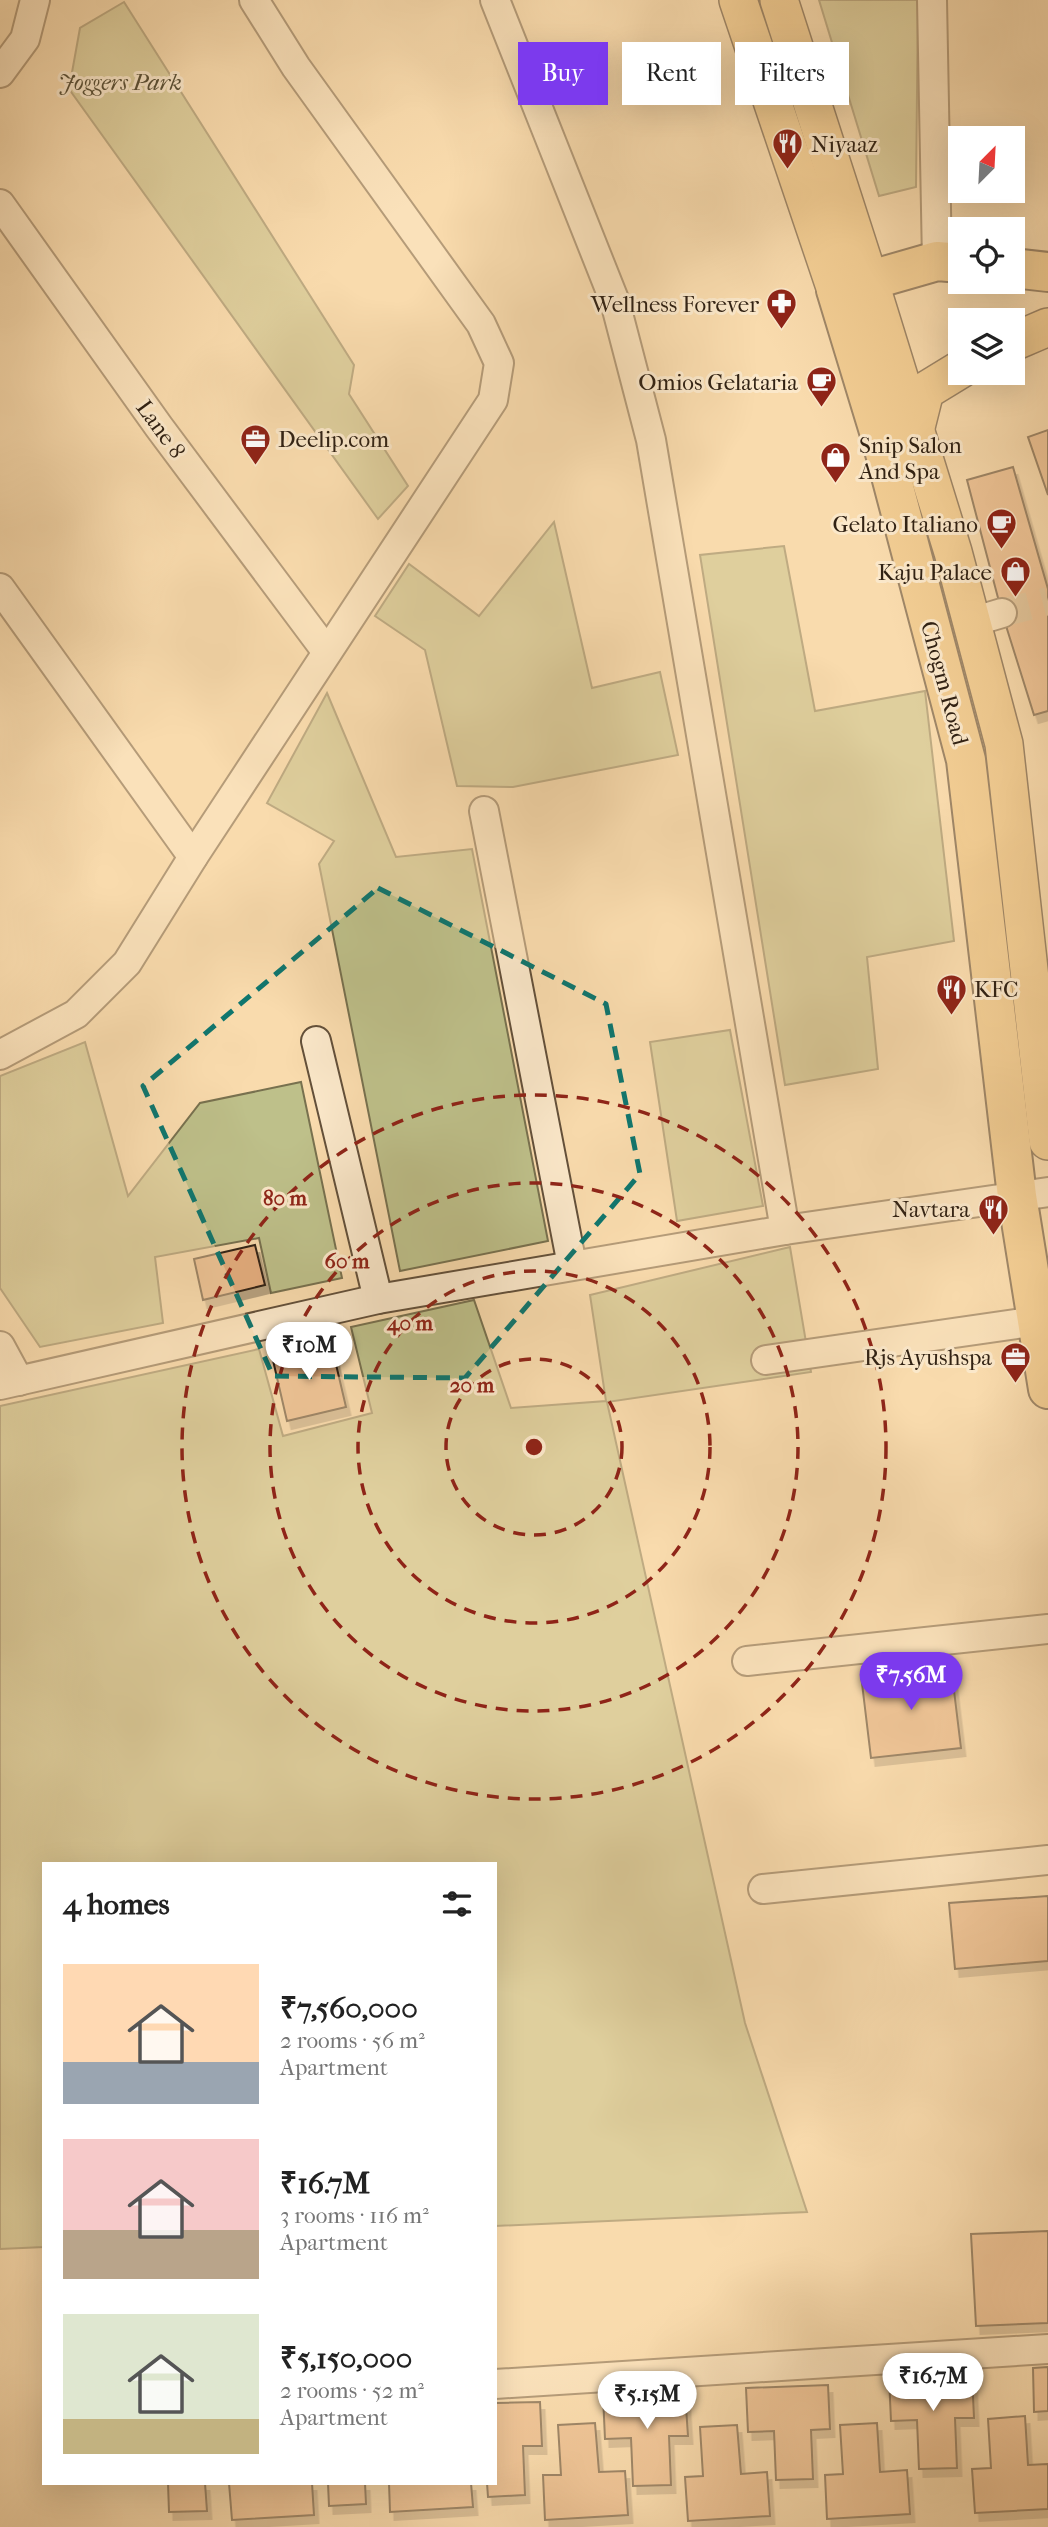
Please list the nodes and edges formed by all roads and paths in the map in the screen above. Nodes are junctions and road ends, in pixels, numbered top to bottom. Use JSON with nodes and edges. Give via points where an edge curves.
{"nodes":[{"id":1,"x":35,"y":0,"type":"edge"},
{"id":2,"x":254,"y":0,"type":"edge"},
{"id":3,"x":495,"y":0,"type":"edge"},
{"id":4,"x":738,"y":0,"type":"edge"},
{"id":5,"x":779,"y":0,"type":"edge"},
{"id":6,"x":932,"y":0,"type":"edge"},
{"id":7,"x":0,"y":73,"type":"edge"},
{"id":8,"x":0,"y":204,"type":"edge"},
{"id":9,"x":948,"y":247,"type":"edge"},
{"id":10,"x":948,"y":262,"type":"edge"},
{"id":11,"x":1025,"y":269,"type":"edge"},
{"id":12,"x":1048,"y":272,"type":"edge"},
{"id":13,"x":852,"y":285,"type":"junction"},
{"id":14,"x":1048,"y":327,"type":"edge"},
{"id":15,"x":1025,"y":337,"type":"edge"},
{"id":16,"x":948,"y":377,"type":"edge"},
{"id":17,"x":915,"y":431,"type":"junction"},
{"id":18,"x":0,"y":588,"type":"edge"},
{"id":19,"x":327,"y":652,"type":"junction"},
{"id":20,"x":484,"y":811,"type":"dead end"},
{"id":21,"x":193,"y":857,"type":"junction"},
{"id":22,"x":1036,"y":934,"type":"edge"},
{"id":23,"x":316,"y":1041,"type":"dead end"},
{"id":24,"x":0,"y":1055,"type":"edge"},
{"id":25,"x":1048,"y":1141,"type":"edge"},
{"id":26,"x":1033,"y":1194,"type":"edge"},
{"id":27,"x":785,"y":1230,"type":"junction"},
{"id":28,"x":572,"y":1265,"type":"junction"},
{"id":29,"x":378,"y":1299,"type":"junction"},
{"id":30,"x":1037,"y":1321,"type":"junction"},
{"id":31,"x":0,"y":1346,"type":"edge"},
{"id":32,"x":766,"y":1360,"type":"dead end"},
{"id":33,"x":10,"y":1383,"type":"edge"},
{"id":34,"x":1048,"y":1389,"type":"edge"},
{"id":35,"x":1048,"y":1629,"type":"edge"},
{"id":36,"x":747,"y":1661,"type":"dead end"},
{"id":37,"x":1048,"y":1860,"type":"edge"},
{"id":38,"x":763,"y":1889,"type":"dead end"},
{"id":39,"x":1048,"y":2349,"type":"edge"},
{"id":40,"x":497,"y":2384,"type":"edge"}],
"edges":[{"from":1,"to":7,"type":"street","via":[[25,39]]},
{"from":2,"to":19,"type":"street","via":[[296,67],[481,324],[499,363],[493,400]]},
{"from":3,"to":27,"type":"street","via":[[615,302],[651,440]]},
{"from":4,"to":13,"type":"main road","name":"Chogm Road"},
{"from":5,"to":13,"type":"main road","name":"Chogm Road"},
{"from":6,"to":9,"type":"street"},
{"from":8,"to":19,"type":"street","name":"Lane 8"},
{"from":10,"to":13,"type":"highway"},
{"from":11,"to":12,"type":"highway"},
{"from":13,"to":17,"type":"main road","name":"Chogm Road"},
{"from":13,"to":26,"type":"highway","name":"Chogm Road","via":[[881,438],[966,760]]},
{"from":14,"to":15,"type":"main road"},
{"from":16,"to":17,"type":"main road","via":[[925,391]]},
{"from":17,"to":22,"type":"main road","name":"Chogm Road","via":[[987,618]]},
{"from":18,"to":21,"type":"street"},
{"from":19,"to":21,"type":"street"},
{"from":20,"to":28,"type":"street"},
{"from":21,"to":24,"type":"street","via":[[127,963],[76,1014]]},
{"from":22,"to":25,"type":"main road","name":"Chogm Road"},
{"from":23,"to":29,"type":"street"},
{"from":26,"to":27,"type":"street"},
{"from":26,"to":30,"type":"highway","name":"Chogm Road"},
{"from":27,"to":28,"type":"street"},
{"from":28,"to":29,"type":"street"},
{"from":29,"to":33,"type":"street"},
{"from":30,"to":32,"type":"street"},
{"from":30,"to":34,"type":"highway","name":"Chogm Road"},
{"from":31,"to":33,"type":"street"},
{"from":35,"to":36,"type":"street"},
{"from":37,"to":38,"type":"street"},
{"from":39,"to":40,"type":"street"}]}
